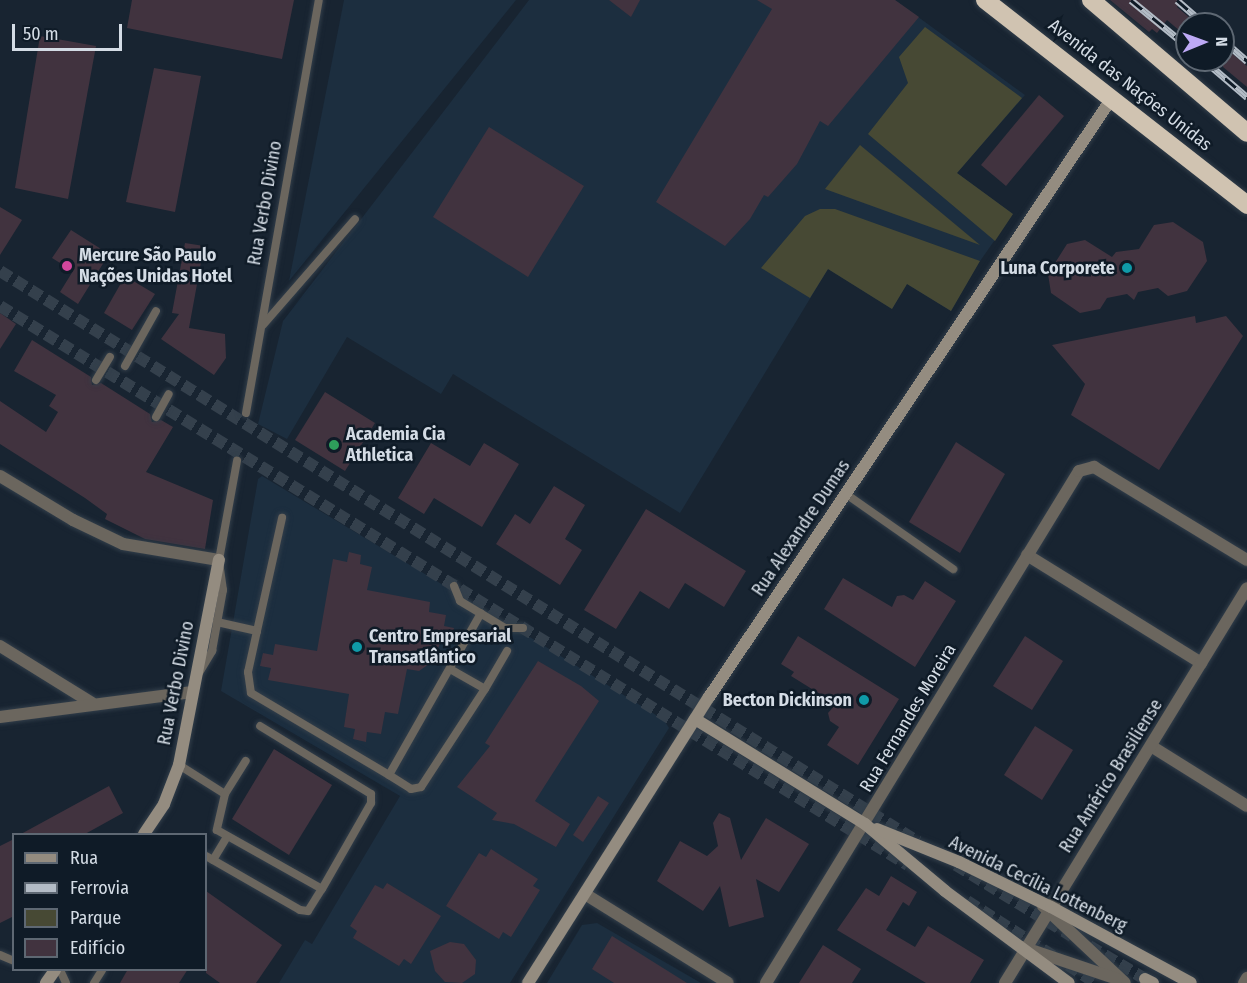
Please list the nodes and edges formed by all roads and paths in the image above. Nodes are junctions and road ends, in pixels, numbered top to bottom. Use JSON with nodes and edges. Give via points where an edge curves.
{"nodes":[{"id":1,"x":319,"y":0,"type":"edge"},
{"id":2,"x":985,"y":0,"type":"edge"},
{"id":3,"x":1090,"y":0,"type":"edge"},
{"id":4,"x":1112,"y":98,"type":"junction"},
{"id":5,"x":1247,"y":133,"type":"edge"},
{"id":6,"x":1247,"y":205,"type":"edge"},
{"id":7,"x":356,"y":219,"type":"dead end"},
{"id":8,"x":156,"y":311,"type":"dead end"},
{"id":9,"x":262,"y":326,"type":"junction"},
{"id":10,"x":110,"y":357,"type":"dead end"},
{"id":11,"x":124,"y":366,"type":"dead end"},
{"id":12,"x":96,"y":380,"type":"dead end"},
{"id":13,"x":169,"y":394,"type":"dead end"},
{"id":14,"x":246,"y":413,"type":"dead end"},
{"id":15,"x":156,"y":417,"type":"dead end"},
{"id":16,"x":237,"y":461,"type":"dead end"},
{"id":17,"x":0,"y":476,"type":"edge"},
{"id":18,"x":846,"y":494,"type":"junction"},
{"id":19,"x":282,"y":518,"type":"dead end"},
{"id":20,"x":1027,"y":555,"type":"junction"},
{"id":21,"x":219,"y":560,"type":"junction"},
{"id":22,"x":1247,"y":561,"type":"edge"},
{"id":23,"x":952,"y":568,"type":"dead end"},
{"id":24,"x":454,"y":586,"type":"dead end"},
{"id":25,"x":1247,"y":588,"type":"edge"},
{"id":26,"x":481,"y":613,"type":"junction"},
{"id":27,"x":217,"y":622,"type":"junction"},
{"id":28,"x":523,"y":628,"type":"dead end"},
{"id":29,"x":257,"y":631,"type":"junction"},
{"id":30,"x":0,"y":646,"type":"edge"},
{"id":31,"x":507,"y":651,"type":"dead end"},
{"id":32,"x":1201,"y":663,"type":"junction"},
{"id":33,"x":450,"y":669,"type":"junction"},
{"id":34,"x":195,"y":679,"type":"junction"},
{"id":35,"x":485,"y":689,"type":"junction"},
{"id":36,"x":192,"y":692,"type":"junction"},
{"id":37,"x":92,"y":703,"type":"junction"},
{"id":38,"x":0,"y":717,"type":"edge"},
{"id":39,"x":695,"y":719,"type":"junction"},
{"id":40,"x":260,"y":726,"type":"dead end"},
{"id":41,"x":1151,"y":746,"type":"junction"},
{"id":42,"x":246,"y":761,"type":"dead end"},
{"id":43,"x":179,"y":765,"type":"junction"},
{"id":44,"x":389,"y":774,"type":"junction"},
{"id":45,"x":225,"y":794,"type":"junction"},
{"id":46,"x":1247,"y":806,"type":"edge"},
{"id":47,"x":865,"y":824,"type":"junction"},
{"id":48,"x":145,"y":833,"type":"edge"},
{"id":49,"x":227,"y":837,"type":"junction"},
{"id":50,"x":209,"y":858,"type":"edge"},
{"id":51,"x":322,"y":889,"type":"junction"},
{"id":52,"x":585,"y":894,"type":"junction"},
{"id":53,"x":1046,"y":906,"type":"junction"},
{"id":54,"x":1022,"y":948,"type":"junction"},
{"id":55,"x":1247,"y":978,"type":"edge"},
{"id":56,"x":1123,"y":981,"type":"edge"},
{"id":57,"x":528,"y":983,"type":"edge"},
{"id":58,"x":728,"y":983,"type":"edge"},
{"id":59,"x":766,"y":983,"type":"edge"},
{"id":60,"x":1005,"y":983,"type":"edge"},
{"id":61,"x":1069,"y":983,"type":"edge"},
{"id":62,"x":1191,"y":983,"type":"edge"},
{"id":63,"x":1244,"y":983,"type":"edge"}],
"edges":[{"from":1,"to":9,"type":"lane","name":"Rua Verbo Divino"},
{"from":2,"to":4,"type":"highway","name":"Avenida das Nações Unidas"},
{"from":3,"to":5,"type":"highway"},
{"from":4,"to":6,"type":"highway","name":"Avenida das Nações Unidas"},
{"from":4,"to":18,"type":"street","name":"Rua Alexandre Dumas"},
{"from":7,"to":9,"type":"lane"},
{"from":8,"to":11,"type":"lane"},
{"from":9,"to":14,"type":"lane","name":"Rua Verbo Divino"},
{"from":10,"to":12,"type":"lane"},
{"from":13,"to":15,"type":"lane"},
{"from":16,"to":21,"type":"lane","name":"Rua Verbo Divino"},
{"from":17,"to":21,"type":"street","via":[[73,520],[123,544]]},
{"from":18,"to":23,"type":"lane"},
{"from":18,"to":39,"type":"street","name":"Rua Alexandre Dumas"},
{"from":19,"to":29,"type":"lane"},
{"from":20,"to":22,"type":"street","name":"Rua Fernandes Moreira","via":[[1079,471],[1094,467]]},
{"from":20,"to":32,"type":"street"},
{"from":20,"to":47,"type":"street","name":"Rua Fernandes Moreira"},
{"from":21,"to":27,"type":"lane","via":[[223,590]]},
{"from":21,"to":34,"type":"street","name":"Rua Verbo Divino"},
{"from":24,"to":26,"type":"lane","via":[[460,601]]},
{"from":25,"to":32,"type":"street","name":"Rua Américo Brasiliense"},
{"from":26,"to":28,"type":"lane","via":[[505,628]]},
{"from":26,"to":33,"type":"lane"},
{"from":27,"to":29,"type":"lane"},
{"from":27,"to":34,"type":"lane","via":[[212,651]]},
{"from":29,"to":44,"type":"lane","via":[[248,672],[252,693]]},
{"from":30,"to":37,"type":"street"},
{"from":31,"to":35,"type":"lane"},
{"from":32,"to":41,"type":"street","name":"Rua Américo Brasiliense"},
{"from":33,"to":35,"type":"lane"},
{"from":33,"to":44,"type":"lane"},
{"from":34,"to":36,"type":"street","name":"Rua Verbo Divino"},
{"from":35,"to":44,"type":"lane","via":[[421,787],[411,789]]},
{"from":36,"to":37,"type":"street"},
{"from":36,"to":43,"type":"street","name":"Rua Verbo Divino"},
{"from":37,"to":38,"type":"street"},
{"from":39,"to":47,"type":"street","name":"Avenida Cecília Lottenberg"},
{"from":39,"to":52,"type":"street","name":"Rua Alexandre Dumas"},
{"from":40,"to":51,"type":"lane","via":[[371,794],[371,803]]},
{"from":41,"to":46,"type":"street"},
{"from":41,"to":53,"type":"street","name":"Rua Américo Brasiliense"},
{"from":42,"to":45,"type":"lane"},
{"from":43,"to":45,"type":"lane"},
{"from":43,"to":48,"type":"street","name":"Rua Verbo Divino","via":[[164,804]]},
{"from":45,"to":49,"type":"lane","via":[[215,826]]},
{"from":47,"to":53,"type":"street","name":"Avenida Cecília Lottenberg","via":[[959,862]]},
{"from":47,"to":54,"type":"street","name":"Avenida Cecília Lottenberg"},
{"from":47,"to":59,"type":"street","name":"Rua Fernandes Moreira"},
{"from":49,"to":50,"type":"lane"},
{"from":49,"to":51,"type":"lane"},
{"from":50,"to":51,"type":"lane","via":[[300,910],[308,911]]},
{"from":52,"to":57,"type":"street","name":"Rua Alexandre Dumas"},
{"from":52,"to":58,"type":"street"},
{"from":53,"to":54,"type":"street","name":"Rua Américo Brasiliense"},
{"from":53,"to":56,"type":"street"},
{"from":53,"to":62,"type":"street","name":"Avenida Cecília Lottenberg"},
{"from":54,"to":56,"type":"street"},
{"from":54,"to":60,"type":"street","name":"Rua Américo Brasiliense"},
{"from":54,"to":61,"type":"street","name":"Avenida Cecília Lottenberg"},
{"from":55,"to":63,"type":"street"}]}
